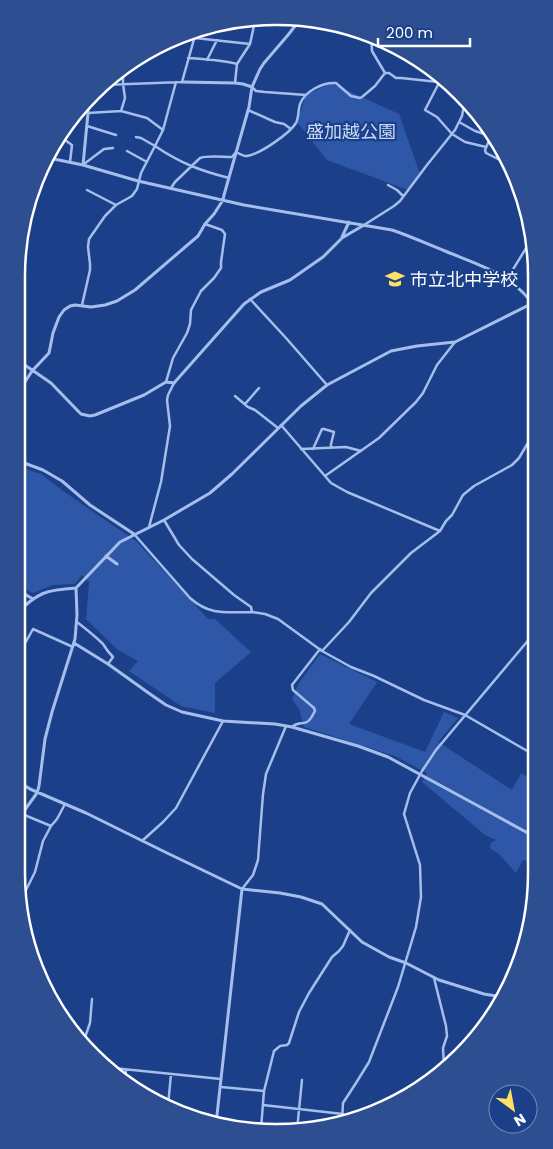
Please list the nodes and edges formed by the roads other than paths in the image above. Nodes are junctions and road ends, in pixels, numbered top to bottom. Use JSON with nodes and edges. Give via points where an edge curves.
{"nodes":[{"id":1,"x":254,"y":26,"type":"edge"},
{"id":2,"x":295,"y":26,"type":"edge"},
{"id":3,"x":194,"y":38,"type":"edge"},
{"id":4,"x":196,"y":38,"type":"edge"},
{"id":5,"x":217,"y":40,"type":"junction"},
{"id":6,"x":372,"y":43,"type":"edge"},
{"id":7,"x":250,"y":44,"type":"junction"},
{"id":8,"x":188,"y":58,"type":"junction"},
{"id":9,"x":207,"y":60,"type":"junction"},
{"id":10,"x":237,"y":64,"type":"junction"},
{"id":11,"x":385,"y":73,"type":"junction"},
{"id":12,"x":123,"y":77,"type":"edge"},
{"id":13,"x":176,"y":82,"type":"junction"},
{"id":14,"x":182,"y":82,"type":"junction"},
{"id":15,"x":435,"y":82,"type":"edge"},
{"id":16,"x":235,"y":83,"type":"junction"},
{"id":17,"x":114,"y":84,"type":"edge"},
{"id":18,"x":123,"y":84,"type":"junction"},
{"id":19,"x":439,"y":84,"type":"edge"},
{"id":20,"x":252,"y":87,"type":"junction"},
{"id":21,"x":306,"y":95,"type":"junction"},
{"id":22,"x":463,"y":108,"type":"edge"},
{"id":23,"x":248,"y":110,"type":"junction"},
{"id":24,"x":121,"y":111,"type":"junction"},
{"id":25,"x":88,"y":113,"type":"joint"},
{"id":26,"x":459,"y":122,"type":"junction"},
{"id":27,"x":87,"y":126,"type":"junction"},
{"id":28,"x":290,"y":129,"type":"junction"},
{"id":29,"x":163,"y":130,"type":"junction"},
{"id":30,"x":452,"y":134,"type":"junction"},
{"id":31,"x":484,"y":134,"type":"edge"},
{"id":32,"x":116,"y":135,"type":"dead end"},
{"id":33,"x":136,"y":137,"type":"dead end"},
{"id":34,"x":65,"y":140,"type":"edge"},
{"id":35,"x":489,"y":142,"type":"edge"},
{"id":36,"x":155,"y":146,"type":"junction"},
{"id":37,"x":486,"y":147,"type":"junction"},
{"id":38,"x":113,"y":148,"type":"dead end"},
{"id":39,"x":127,"y":151,"type":"dead end"},
{"id":40,"x":236,"y":152,"type":"junction"},
{"id":41,"x":54,"y":159,"type":"edge"},
{"id":42,"x":499,"y":159,"type":"edge"},
{"id":43,"x":70,"y":162,"type":"junction"},
{"id":44,"x":147,"y":162,"type":"junction"},
{"id":45,"x":82,"y":165,"type":"junction"},
{"id":46,"x":192,"y":167,"type":"junction"},
{"id":47,"x":229,"y":178,"type":"junction"},
{"id":48,"x":138,"y":181,"type":"junction"},
{"id":49,"x":388,"y":184,"type":"dead end"},
{"id":50,"x":171,"y":188,"type":"junction"},
{"id":51,"x":87,"y":190,"type":"dead end"},
{"id":52,"x":404,"y":196,"type":"junction"},
{"id":53,"x":223,"y":200,"type":"junction"},
{"id":54,"x":116,"y":205,"type":"junction"},
{"id":55,"x":348,"y":222,"type":"junction"},
{"id":56,"x":205,"y":224,"type":"junction"},
{"id":57,"x":364,"y":224,"type":"junction"},
{"id":58,"x":342,"y":238,"type":"junction"},
{"id":59,"x":526,"y":248,"type":"edge"},
{"id":60,"x":507,"y":279,"type":"junction"},
{"id":61,"x":528,"y":297,"type":"edge"},
{"id":62,"x":250,"y":299,"type":"junction"},
{"id":63,"x":528,"y":305,"type":"edge"},
{"id":64,"x":82,"y":306,"type":"junction"},
{"id":65,"x":455,"y":342,"type":"junction"},
{"id":66,"x":25,"y":366,"type":"edge"},
{"id":67,"x":32,"y":371,"type":"junction"},
{"id":68,"x":25,"y":382,"type":"edge"},
{"id":69,"x":166,"y":382,"type":"junction"},
{"id":70,"x":174,"y":383,"type":"junction"},
{"id":71,"x":327,"y":386,"type":"junction"},
{"id":72,"x":259,"y":388,"type":"dead end"},
{"id":73,"x":235,"y":396,"type":"dead end"},
{"id":74,"x":244,"y":404,"type":"junction"},
{"id":75,"x":280,"y":427,"type":"junction"},
{"id":76,"x":528,"y":443,"type":"edge"},
{"id":77,"x":331,"y":448,"type":"junction"},
{"id":78,"x":301,"y":449,"type":"junction"},
{"id":79,"x":313,"y":449,"type":"junction"},
{"id":80,"x":361,"y":451,"type":"junction"},
{"id":81,"x":25,"y":463,"type":"edge"},
{"id":82,"x":325,"y":476,"type":"junction"},
{"id":83,"x":164,"y":520,"type":"junction"},
{"id":84,"x":149,"y":527,"type":"junction"},
{"id":85,"x":440,"y":530,"type":"junction"},
{"id":86,"x":134,"y":534,"type":"junction"},
{"id":87,"x":106,"y":556,"type":"junction"},
{"id":88,"x":117,"y":564,"type":"dead end"},
{"id":89,"x":76,"y":588,"type":"junction"},
{"id":90,"x":25,"y":594,"type":"edge"},
{"id":91,"x":34,"y":599,"type":"junction"},
{"id":92,"x":25,"y":606,"type":"edge"},
{"id":93,"x":252,"y":612,"type":"junction"},
{"id":94,"x":77,"y":622,"type":"junction"},
{"id":95,"x":528,"y":640,"type":"edge"},
{"id":96,"x":25,"y":644,"type":"edge"},
{"id":97,"x":74,"y":645,"type":"junction"},
{"id":98,"x":321,"y":650,"type":"junction"},
{"id":99,"x":108,"y":664,"type":"junction"},
{"id":100,"x":465,"y":714,"type":"junction"},
{"id":101,"x":223,"y":721,"type":"junction"},
{"id":102,"x":286,"y":726,"type":"junction"},
{"id":103,"x":292,"y":727,"type":"junction"},
{"id":104,"x":528,"y":751,"type":"edge"},
{"id":105,"x":421,"y":775,"type":"junction"},
{"id":106,"x":25,"y":785,"type":"edge"},
{"id":107,"x":37,"y":792,"type":"junction"},
{"id":108,"x":65,"y":804,"type":"junction"},
{"id":109,"x":25,"y":810,"type":"edge"},
{"id":110,"x":25,"y":815,"type":"edge"},
{"id":111,"x":51,"y":826,"type":"junction"},
{"id":112,"x":528,"y":833,"type":"edge"},
{"id":113,"x":142,"y":841,"type":"junction"},
{"id":114,"x":242,"y":889,"type":"junction"},
{"id":115,"x":26,"y":890,"type":"edge"},
{"id":116,"x":350,"y":930,"type":"junction"},
{"id":117,"x":406,"y":963,"type":"junction"},
{"id":118,"x":434,"y":978,"type":"junction"},
{"id":119,"x":495,"y":996,"type":"edge"},
{"id":120,"x":92,"y":999,"type":"dead end"},
{"id":121,"x":86,"y":1037,"type":"edge"},
{"id":122,"x":444,"y":1060,"type":"edge"},
{"id":123,"x":119,"y":1069,"type":"edge"},
{"id":124,"x":126,"y":1070,"type":"junction"},
{"id":125,"x":125,"y":1074,"type":"edge"},
{"id":126,"x":171,"y":1074,"type":"junction"},
{"id":127,"x":221,"y":1079,"type":"junction"},
{"id":128,"x":302,"y":1080,"type":"dead end"},
{"id":129,"x":221,"y":1087,"type":"junction"},
{"id":130,"x":264,"y":1091,"type":"junction"},
{"id":131,"x":169,"y":1100,"type":"edge"},
{"id":132,"x":264,"y":1105,"type":"junction"},
{"id":133,"x":299,"y":1110,"type":"junction"},
{"id":134,"x":343,"y":1114,"type":"joint"},
{"id":135,"x":217,"y":1117,"type":"edge"},
{"id":136,"x":262,"y":1123,"type":"edge"},
{"id":137,"x":298,"y":1123,"type":"edge"}],
"edges":[{"from":1,"to":7,"type":"street"},
{"from":2,"to":20,"type":"street","via":[[264,63]]},
{"from":3,"to":8,"type":"street"},
{"from":4,"to":5,"type":"street"},
{"from":5,"to":7,"type":"street"},
{"from":5,"to":9,"type":"street"},
{"from":6,"to":11,"type":"street","via":[[372,51]]},
{"from":7,"to":10,"type":"street"},
{"from":8,"to":9,"type":"street"},
{"from":8,"to":14,"type":"street"},
{"from":9,"to":10,"type":"street"},
{"from":10,"to":16,"type":"street"},
{"from":11,"to":15,"type":"street","via":[[396,78]]},
{"from":11,"to":21,"type":"street","via":[[360,98],[331,83]]},
{"from":12,"to":18,"type":"street"},
{"from":13,"to":14,"type":"street"},
{"from":13,"to":18,"type":"street"},
{"from":13,"to":29,"type":"street"},
{"from":14,"to":16,"type":"street"},
{"from":16,"to":20,"type":"street"},
{"from":17,"to":18,"type":"street"},
{"from":18,"to":24,"type":"street","via":[[125,98]]},
{"from":19,"to":30,"type":"street","via":[[425,110],[438,117]]},
{"from":20,"to":21,"type":"street","via":[[256,91]]},
{"from":20,"to":23,"type":"street"},
{"from":21,"to":28,"type":"street","via":[[300,104],[297,122]]},
{"from":22,"to":26,"type":"street"},
{"from":23,"to":28,"type":"street"},
{"from":23,"to":40,"type":"street"},
{"from":24,"to":25,"type":"street"},
{"from":24,"to":29,"type":"street","via":[[147,118]]},
{"from":25,"to":27,"type":"street"},
{"from":26,"to":30,"type":"street"},
{"from":26,"to":31,"type":"street"},
{"from":27,"to":32,"type":"street"},
{"from":27,"to":45,"type":"street"},
{"from":28,"to":40,"type":"street","via":[[253,154],[246,156]]},
{"from":29,"to":36,"type":"street"},
{"from":30,"to":37,"type":"street","via":[[465,142]]},
{"from":30,"to":52,"type":"street"},
{"from":33,"to":36,"type":"street"},
{"from":34,"to":43,"type":"street","via":[[72,145]]},
{"from":35,"to":37,"type":"street"},
{"from":36,"to":44,"type":"street"},
{"from":36,"to":46,"type":"street"},
{"from":37,"to":42,"type":"street","via":[[486,153]]},
{"from":38,"to":45,"type":"street","via":[[104,149]]},
{"from":39,"to":44,"type":"street"},
{"from":40,"to":46,"type":"street","via":[[232,157],[204,156]]},
{"from":40,"to":47,"type":"street"},
{"from":41,"to":43,"type":"street"},
{"from":43,"to":45,"type":"street"},
{"from":44,"to":48,"type":"street"},
{"from":45,"to":48,"type":"street"},
{"from":46,"to":47,"type":"street"},
{"from":46,"to":50,"type":"street"},
{"from":47,"to":53,"type":"street"},
{"from":48,"to":50,"type":"street"},
{"from":48,"to":54,"type":"street","via":[[132,196]]},
{"from":49,"to":52,"type":"street"},
{"from":50,"to":53,"type":"street"},
{"from":51,"to":54,"type":"street"},
{"from":52,"to":57,"type":"street"},
{"from":53,"to":55,"type":"street"},
{"from":53,"to":56,"type":"street"},
{"from":54,"to":64,"type":"street","via":[[89,239],[90,270]]},
{"from":55,"to":57,"type":"street"},
{"from":55,"to":58,"type":"street"},
{"from":56,"to":64,"type":"street","via":[[198,236],[135,290],[105,305]]},
{"from":56,"to":69,"type":"street","via":[[225,234],[221,268],[201,291],[191,310],[187,333],[173,358]]},
{"from":57,"to":58,"type":"street"},
{"from":57,"to":60,"type":"street","via":[[414,238]]},
{"from":58,"to":62,"type":"street","via":[[290,280]]},
{"from":59,"to":60,"type":"street"},
{"from":60,"to":61,"type":"street"},
{"from":62,"to":70,"type":"street"},
{"from":62,"to":71,"type":"street"},
{"from":63,"to":65,"type":"street"},
{"from":64,"to":67,"type":"street","via":[[70,306],[61,312],[49,353]]},
{"from":65,"to":71,"type":"street","via":[[391,351]]},
{"from":65,"to":80,"type":"street","via":[[436,365],[416,402]]},
{"from":66,"to":67,"type":"street"},
{"from":67,"to":68,"type":"street"},
{"from":67,"to":69,"type":"street","via":[[51,383],[81,414],[90,416]]},
{"from":69,"to":70,"type":"street"},
{"from":70,"to":84,"type":"street","via":[[168,395],[170,426],[161,482]]},
{"from":71,"to":75,"type":"street"},
{"from":72,"to":74,"type":"street"},
{"from":73,"to":74,"type":"street"},
{"from":74,"to":75,"type":"street"},
{"from":75,"to":78,"type":"street"},
{"from":75,"to":83,"type":"street","via":[[210,493]]},
{"from":76,"to":85,"type":"street","via":[[512,465],[463,495]]},
{"from":77,"to":79,"type":"street"},
{"from":77,"to":79,"type":"street","via":[[334,432],[324,429]]},
{"from":77,"to":80,"type":"street","via":[[349,447]]},
{"from":78,"to":79,"type":"street"},
{"from":78,"to":82,"type":"street"},
{"from":80,"to":82,"type":"street"},
{"from":81,"to":86,"type":"street","via":[[62,481],[90,505]]},
{"from":82,"to":85,"type":"street","via":[[346,492]]},
{"from":83,"to":84,"type":"street"},
{"from":83,"to":93,"type":"street","via":[[192,559],[251,607]]},
{"from":84,"to":86,"type":"street"},
{"from":85,"to":98,"type":"street","via":[[411,553],[371,593],[349,622]]},
{"from":86,"to":87,"type":"street"},
{"from":86,"to":93,"type":"street","via":[[198,605],[221,612]]},
{"from":87,"to":88,"type":"street"},
{"from":87,"to":89,"type":"street"},
{"from":89,"to":91,"type":"street","via":[[45,592]]},
{"from":89,"to":94,"type":"street"},
{"from":90,"to":91,"type":"street"},
{"from":91,"to":92,"type":"street"},
{"from":93,"to":98,"type":"street","via":[[278,620]]},
{"from":94,"to":97,"type":"street"},
{"from":94,"to":99,"type":"street","via":[[114,657]]},
{"from":95,"to":100,"type":"street"},
{"from":96,"to":97,"type":"street","via":[[33,630]]},
{"from":97,"to":99,"type":"street"},
{"from":97,"to":107,"type":"street","via":[[45,739]]},
{"from":98,"to":100,"type":"street","via":[[413,696]]},
{"from":98,"to":103,"type":"street","via":[[292,685],[293,690],[315,711],[309,721]]},
{"from":99,"to":101,"type":"street","via":[[166,705]]},
{"from":100,"to":104,"type":"street"},
{"from":100,"to":105,"type":"street"},
{"from":101,"to":102,"type":"street"},
{"from":101,"to":113,"type":"street","via":[[176,808]]},
{"from":102,"to":103,"type":"street"},
{"from":102,"to":114,"type":"street","via":[[266,774],[258,860],[253,875]]},
{"from":103,"to":105,"type":"street","via":[[388,757]]},
{"from":105,"to":112,"type":"street"},
{"from":105,"to":117,"type":"street","via":[[410,793],[404,814],[421,878],[420,909]]},
{"from":106,"to":107,"type":"street"},
{"from":107,"to":108,"type":"street"},
{"from":107,"to":109,"type":"street"},
{"from":108,"to":111,"type":"street"},
{"from":108,"to":113,"type":"street"},
{"from":110,"to":111,"type":"street"},
{"from":111,"to":115,"type":"street"},
{"from":113,"to":114,"type":"street"},
{"from":114,"to":116,"type":"street","via":[[280,893],[322,904]]},
{"from":114,"to":127,"type":"street"},
{"from":116,"to":117,"type":"street","via":[[362,942]]},
{"from":116,"to":130,"type":"street","via":[[339,952],[332,957],[309,993],[287,1045],[274,1051]]},
{"from":117,"to":118,"type":"street"},
{"from":117,"to":134,"type":"street","via":[[369,1062],[343,1103]]},
{"from":118,"to":119,"type":"street"},
{"from":118,"to":122,"type":"street","via":[[446,1026]]},
{"from":120,"to":121,"type":"street"},
{"from":123,"to":124,"type":"street"},
{"from":124,"to":125,"type":"street"},
{"from":124,"to":126,"type":"street"},
{"from":126,"to":127,"type":"street"},
{"from":126,"to":131,"type":"street"},
{"from":127,"to":129,"type":"street"},
{"from":128,"to":133,"type":"street"},
{"from":129,"to":130,"type":"street"},
{"from":129,"to":135,"type":"street"},
{"from":130,"to":132,"type":"street"},
{"from":132,"to":133,"type":"street"},
{"from":132,"to":136,"type":"street"},
{"from":133,"to":134,"type":"street"},
{"from":133,"to":137,"type":"street"}]}
